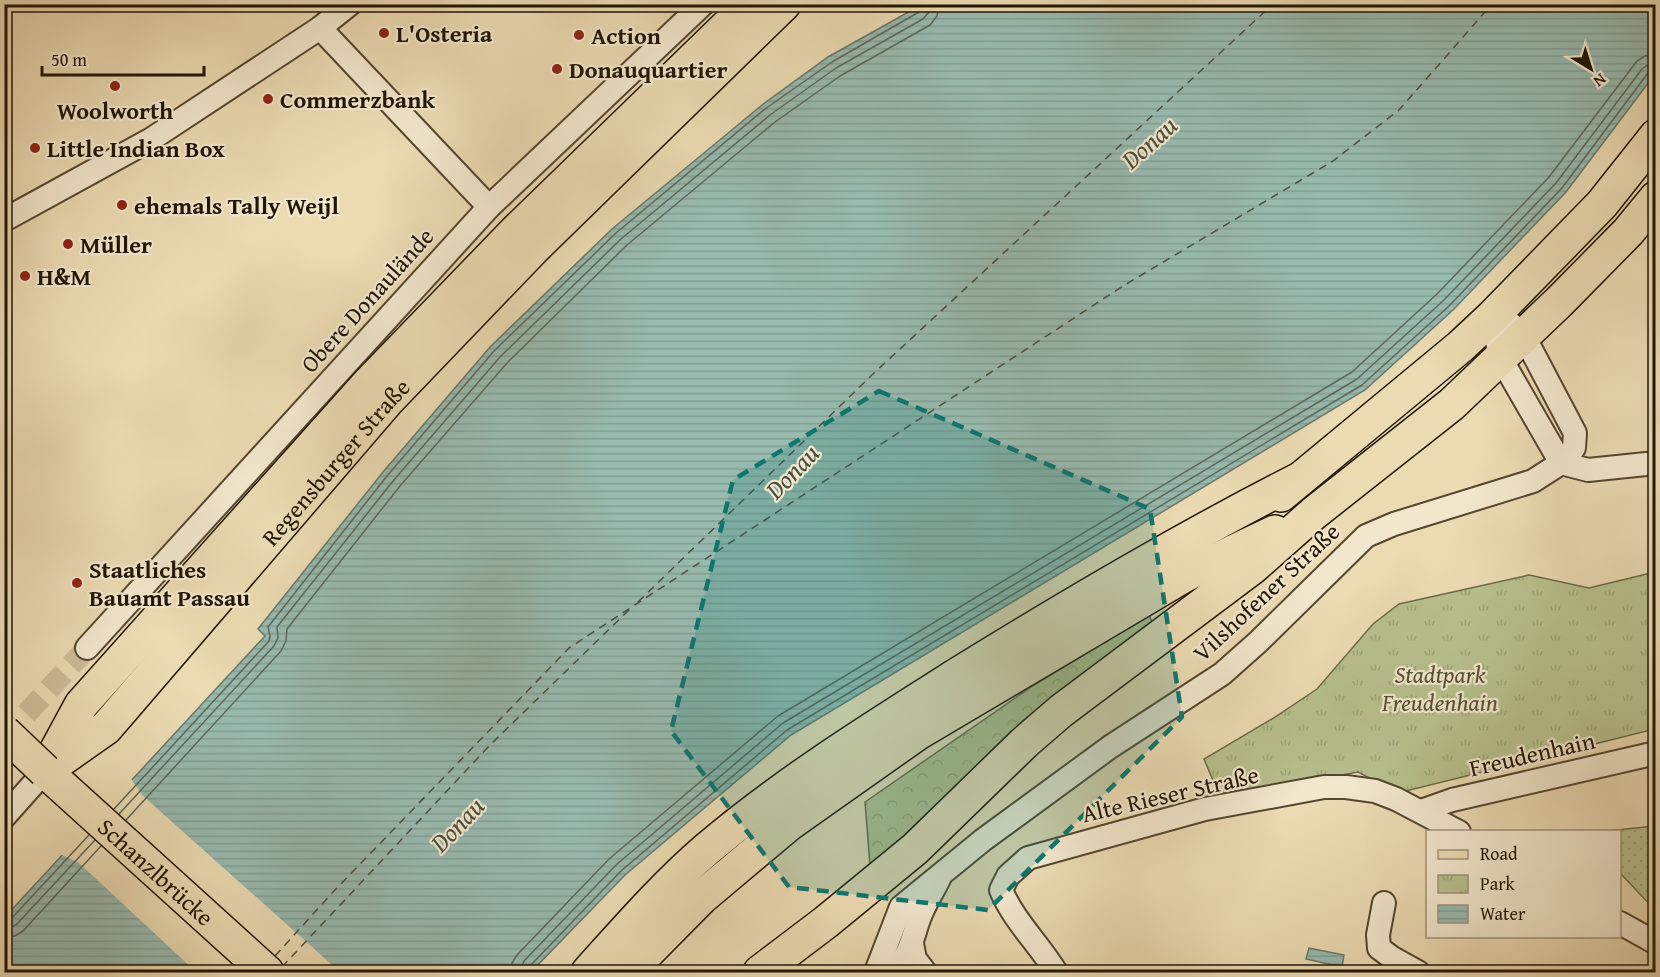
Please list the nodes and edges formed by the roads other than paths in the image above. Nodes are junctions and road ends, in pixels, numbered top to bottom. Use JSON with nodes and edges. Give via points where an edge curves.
{"nodes":[{"id":1,"x":327,"y":4,"type":"edge"},
{"id":2,"x":350,"y":4,"type":"edge"},
{"id":3,"x":703,"y":4,"type":"edge"},
{"id":4,"x":750,"y":4,"type":"edge"},
{"id":5,"x":784,"y":4,"type":"edge"},
{"id":6,"x":321,"y":28,"type":"junction"},
{"id":7,"x":1656,"y":136,"type":"edge"},
{"id":8,"x":1656,"y":198,"type":"edge"},
{"id":9,"x":489,"y":207,"type":"junction"},
{"id":10,"x":4,"y":220,"type":"edge"},
{"id":11,"x":1492,"y":317,"type":"junction"},
{"id":12,"x":1524,"y":336,"type":"junction"},
{"id":13,"x":1500,"y":357,"type":"junction"},
{"id":14,"x":1560,"y":463,"type":"junction"},
{"id":15,"x":1656,"y":463,"type":"edge"},
{"id":16,"x":1298,"y":480,"type":"junction"},
{"id":17,"x":1314,"y":513,"type":"junction"},
{"id":18,"x":1185,"y":575,"type":"junction"},
{"id":19,"x":87,"y":648,"type":"tunnel mouth"},
{"id":20,"x":4,"y":732,"type":"edge"},
{"id":21,"x":1656,"y":753,"type":"edge"},
{"id":22,"x":45,"y":771,"type":"junction"},
{"id":23,"x":1421,"y":811,"type":"junction"},
{"id":24,"x":4,"y":817,"type":"edge"},
{"id":25,"x":1457,"y":830,"type":"edge"},
{"id":26,"x":943,"y":870,"type":"junction"},
{"id":27,"x":1384,"y":903,"type":"dead end"},
{"id":28,"x":1621,"y":924,"type":"edge"},
{"id":29,"x":1656,"y":943,"type":"edge"},
{"id":30,"x":912,"y":944,"type":"junction"},
{"id":31,"x":267,"y":972,"type":"edge"},
{"id":32,"x":588,"y":972,"type":"edge"},
{"id":33,"x":628,"y":972,"type":"edge"},
{"id":34,"x":760,"y":972,"type":"edge"},
{"id":35,"x":876,"y":972,"type":"edge"},
{"id":36,"x":891,"y":972,"type":"edge"},
{"id":37,"x":925,"y":972,"type":"edge"},
{"id":38,"x":1056,"y":972,"type":"edge"},
{"id":39,"x":1418,"y":972,"type":"edge"}],
"edges":[{"from":1,"to":6,"type":"street"},
{"from":2,"to":6,"type":"street"},
{"from":3,"to":9,"type":"street","name":"Obere Donaulände"},
{"from":4,"to":22,"type":"main road","name":"Regensburger Straße","via":[[516,231],[368,384],[81,705]]},
{"from":5,"to":22,"type":"main road","name":"Regensburger Straße","via":[[534,248],[388,400],[106,728]]},
{"from":6,"to":9,"type":"street"},
{"from":6,"to":10,"type":"street","via":[[150,140]]},
{"from":7,"to":11,"type":"main road","via":[[1602,204]]},
{"from":8,"to":12,"type":"main road","via":[[1628,232]]},
{"from":9,"to":19,"type":"street","name":"Obere Donaulände"},
{"from":11,"to":12,"type":"street","name":"Vilshofener Straße","via":[[1510,323]]},
{"from":11,"to":13,"type":"street"},
{"from":11,"to":16,"type":"main road"},
{"from":12,"to":13,"type":"main road"},
{"from":12,"to":14,"type":"street","name":"Vilshofener Straße","via":[[1575,433],[1574,448]]},
{"from":13,"to":14,"type":"street"},
{"from":13,"to":17,"type":"main road","via":[[1452,404]]},
{"from":14,"to":15,"type":"street","via":[[1588,470]]},
{"from":14,"to":26,"type":"street","name":"Vilshofener Straße","via":[[1533,481],[1394,524],[1366,537],[1222,674],[1110,747]]},
{"from":16,"to":18,"type":"main road"},
{"from":16,"to":32,"type":"main road","via":[[1216,521],[1047,619],[806,773],[705,851],[658,895]]},
{"from":17,"to":18,"type":"main road"},
{"from":17,"to":34,"type":"main road","via":[[1244,573],[1061,711],[915,849]]},
{"from":18,"to":33,"type":"main road","via":[[918,733],[789,824],[701,898]]},
{"from":20,"to":22,"type":"main road","name":"Schanzlbrücke","bridge":true},
{"from":21,"to":23,"type":"street","name":"Freudenhain","via":[[1452,800]]},
{"from":22,"to":24,"type":"street"},
{"from":22,"to":31,"type":"main road","name":"Schanzlbrücke"},
{"from":23,"to":25,"type":"street","name":"Alte Rieser Straße"},
{"from":23,"to":38,"type":"street","name":"Alte Rieser Straße","via":[[1375,791],[1324,787],[1205,809],[1028,858],[1008,876],[1001,890],[1007,905]]},
{"from":26,"to":30,"type":"street","name":"Vilshofener Straße","via":[[921,914]]},
{"from":26,"to":35,"type":"street","name":"Vilshofener Straße","via":[[901,907]]},
{"from":27,"to":39,"type":"street","via":[[1379,948]]},
{"from":28,"to":29,"type":"street"},
{"from":30,"to":36,"type":"street","name":"Vilshofener Straße"},
{"from":30,"to":37,"type":"street","via":[[915,959]]}]}
